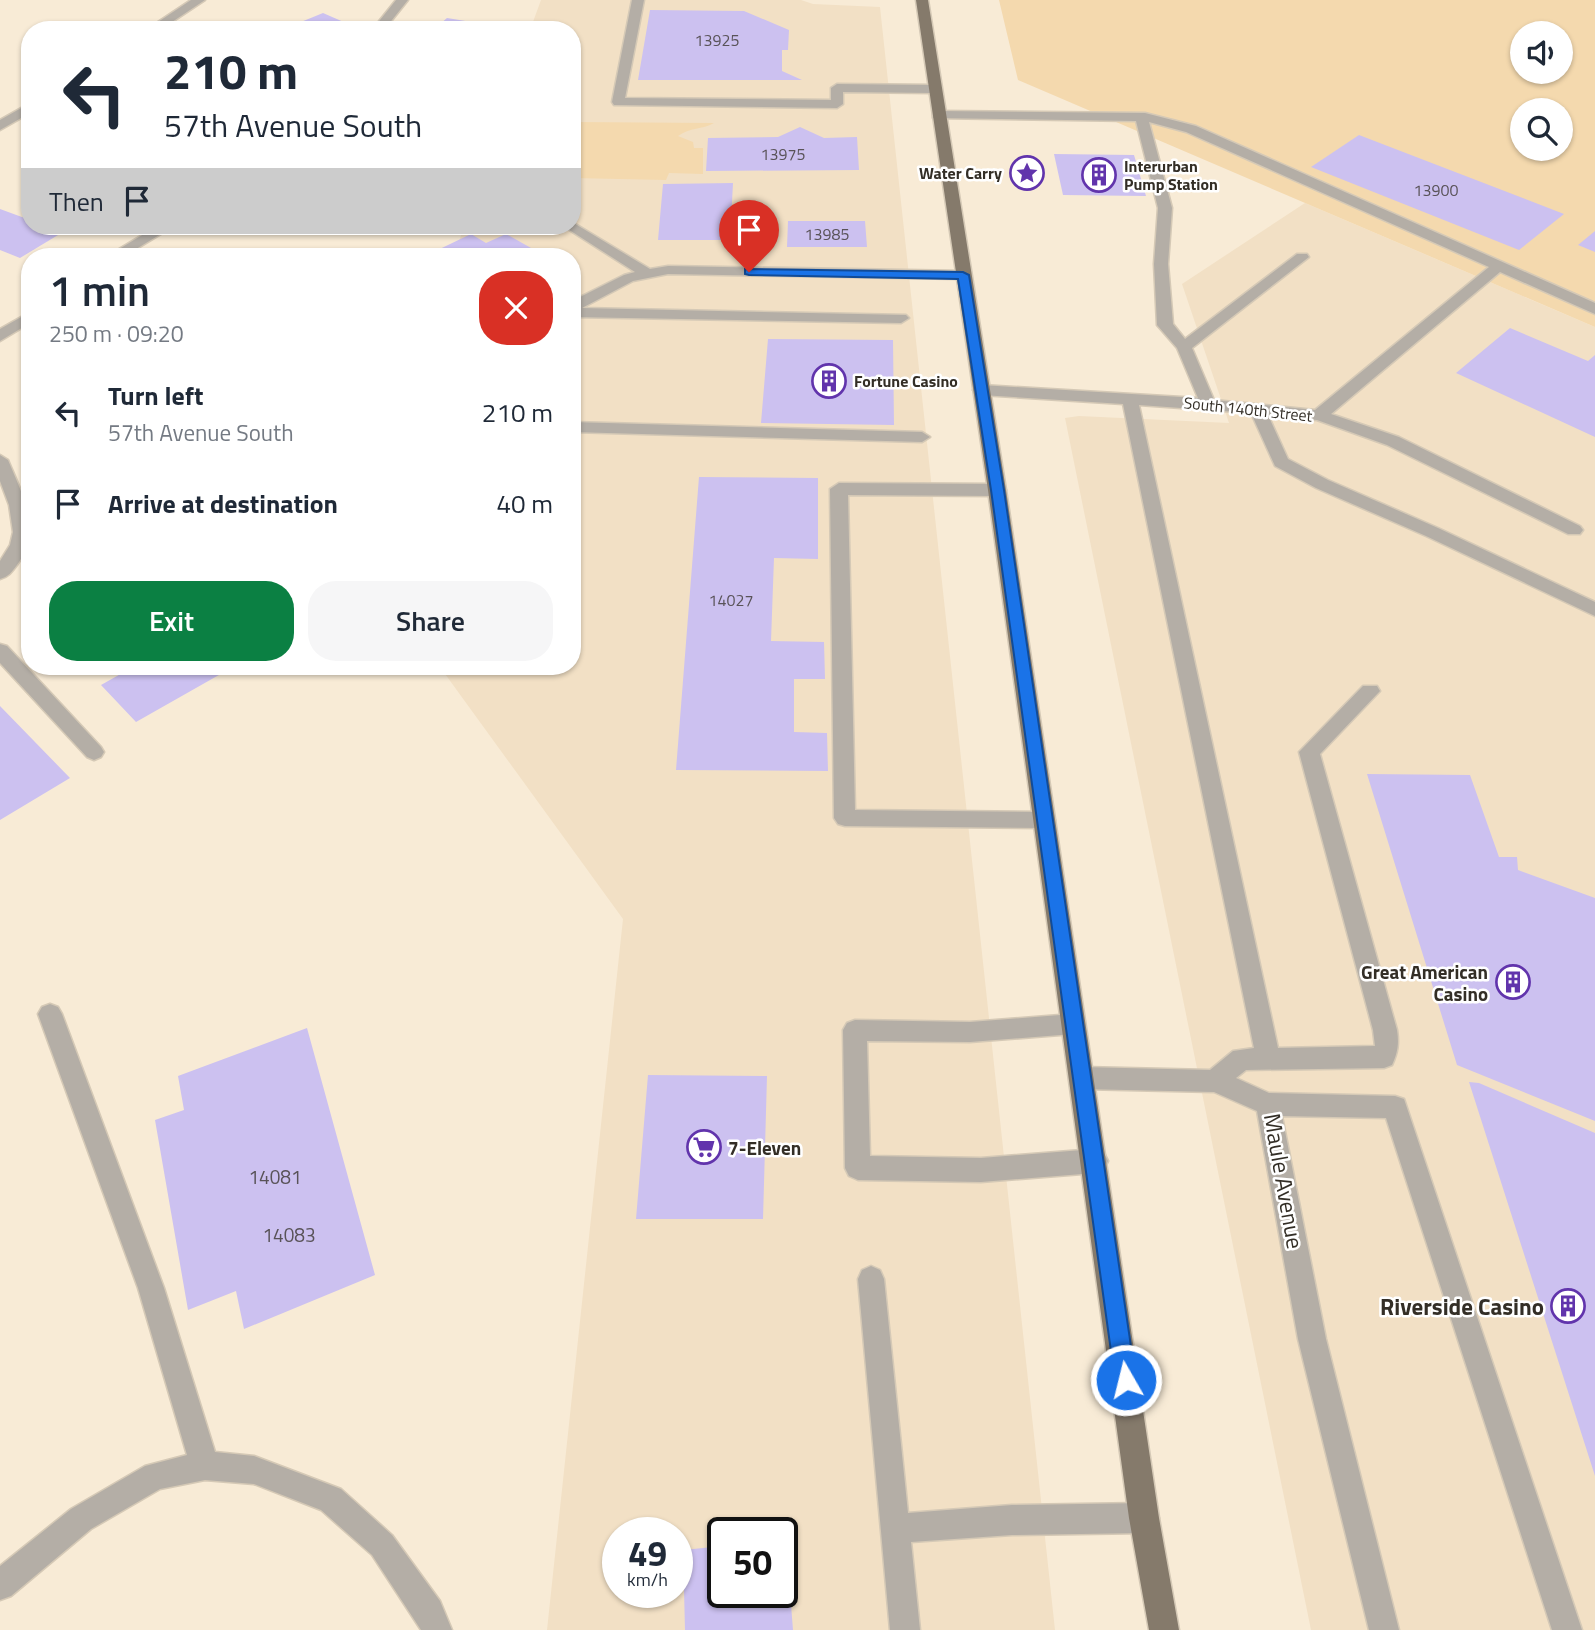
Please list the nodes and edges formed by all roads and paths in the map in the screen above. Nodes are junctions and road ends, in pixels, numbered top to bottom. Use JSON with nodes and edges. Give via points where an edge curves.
{"nodes":[{"id":1,"x":199,"y":0,"type":"edge"},
{"id":2,"x":402,"y":0,"type":"edge"},
{"id":3,"x":638,"y":0,"type":"edge"},
{"id":4,"x":922,"y":0,"type":"edge"},
{"id":5,"x":166,"y":21,"type":"edge"},
{"id":6,"x":385,"y":21,"type":"edge"},
{"id":7,"x":934,"y":89,"type":"junction"},
{"id":8,"x":21,"y":113,"type":"edge"},
{"id":9,"x":938,"y":115,"type":"junction"},
{"id":10,"x":1140,"y":117,"type":"junction"},
{"id":11,"x":0,"y":126,"type":"edge"},
{"id":12,"x":581,"y":233,"type":"edge"},
{"id":13,"x":151,"y":235,"type":"edge"},
{"id":14,"x":129,"y":248,"type":"edge"},
{"id":15,"x":1301,"y":257,"type":"dead end"},
{"id":16,"x":1499,"y":266,"type":"junction"},
{"id":17,"x":646,"y":273,"type":"junction"},
{"id":18,"x":963,"y":275,"type":"junction"},
{"id":19,"x":581,"y":304,"type":"edge"},
{"id":20,"x":581,"y":309,"type":"edge"},
{"id":21,"x":1595,"y":309,"type":"edge"},
{"id":22,"x":901,"y":318,"type":"dead end"},
{"id":23,"x":21,"y":322,"type":"edge"},
{"id":24,"x":0,"y":336,"type":"edge"},
{"id":25,"x":1184,"y":347,"type":"junction"},
{"id":26,"x":981,"y":390,"type":"junction"},
{"id":27,"x":1130,"y":398,"type":"junction"},
{"id":28,"x":1208,"y":404,"type":"junction"},
{"id":29,"x":1256,"y":408,"type":"junction"},
{"id":30,"x":1319,"y":415,"type":"junction"},
{"id":31,"x":581,"y":426,"type":"edge"},
{"id":32,"x":922,"y":437,"type":"dead end"},
{"id":33,"x":0,"y":460,"type":"edge"},
{"id":34,"x":997,"y":490,"type":"junction"},
{"id":35,"x":21,"y":518,"type":"edge"},
{"id":36,"x":1574,"y":530,"type":"dead end"},
{"id":37,"x":21,"y":545,"type":"edge"},
{"id":38,"x":4,"y":570,"type":"edge"},
{"id":39,"x":1595,"y":610,"type":"edge"},
{"id":40,"x":0,"y":651,"type":"edge"},
{"id":41,"x":21,"y":674,"type":"edge"},
{"id":42,"x":22,"y":675,"type":"edge"},
{"id":43,"x":1370,"y":691,"type":"dead end"},
{"id":44,"x":93,"y":752,"type":"dead end"},
{"id":45,"x":1044,"y":820,"type":"junction"},
{"id":46,"x":50,"y":1014,"type":"dead end"},
{"id":47,"x":1073,"y":1024,"type":"junction"},
{"id":48,"x":1268,"y":1059,"type":"junction"},
{"id":49,"x":1082,"y":1078,"type":"junction"},
{"id":50,"x":1215,"y":1081,"type":"junction"},
{"id":51,"x":1268,"y":1104,"type":"junction"},
{"id":52,"x":1095,"y":1161,"type":"junction"},
{"id":53,"x":871,"y":1279,"type":"dead end"},
{"id":54,"x":205,"y":1466,"type":"junction"},
{"id":55,"x":1144,"y":1518,"type":"junction"},
{"id":56,"x":895,"y":1529,"type":"junction"},
{"id":57,"x":0,"y":1585,"type":"edge"},
{"id":58,"x":437,"y":1630,"type":"edge"},
{"id":59,"x":905,"y":1630,"type":"edge"},
{"id":60,"x":1164,"y":1630,"type":"edge"},
{"id":61,"x":1384,"y":1630,"type":"edge"},
{"id":62,"x":1567,"y":1630,"type":"edge"}],
"edges":[{"from":1,"to":5,"type":"street"},
{"from":2,"to":6,"type":"street"},
{"from":3,"to":7,"type":"street","via":[[618,102],[837,104],[837,88]]},
{"from":4,"to":7,"type":"main road"},
{"from":7,"to":9,"type":"main road"},
{"from":8,"to":11,"type":"street"},
{"from":9,"to":10,"type":"street"},
{"from":9,"to":18,"type":"main road"},
{"from":10,"to":16,"type":"street","via":[[1191,129]]},
{"from":10,"to":25,"type":"street","via":[[1165,208],[1161,264],[1165,325]]},
{"from":12,"to":17,"type":"street"},
{"from":13,"to":14,"type":"street"},
{"from":15,"to":25,"type":"street"},
{"from":16,"to":21,"type":"street"},
{"from":16,"to":30,"type":"street"},
{"from":17,"to":18,"type":"street"},
{"from":17,"to":19,"type":"street","via":[[616,283]]},
{"from":18,"to":26,"type":"main road"},
{"from":20,"to":22,"type":"street"},
{"from":23,"to":24,"type":"street"},
{"from":25,"to":28,"type":"street"},
{"from":26,"to":27,"type":"street","name":"South 140th Street"},
{"from":26,"to":34,"type":"main road"},
{"from":27,"to":28,"type":"street","name":"South 140th Street"},
{"from":27,"to":48,"type":"street"},
{"from":28,"to":29,"type":"street","name":"South 140th Street"},
{"from":29,"to":30,"type":"street","name":"South 140th Street"},
{"from":29,"to":39,"type":"street","via":[[1281,461]]},
{"from":30,"to":36,"type":"street","name":"South 140th Street","via":[[1394,441]]},
{"from":31,"to":32,"type":"street"},
{"from":33,"to":35,"type":"street"},
{"from":34,"to":45,"type":"main road"},
{"from":34,"to":45,"type":"street","via":[[839,489],[845,818]]},
{"from":37,"to":38,"type":"street"},
{"from":40,"to":41,"type":"street"},
{"from":42,"to":44,"type":"street"},
{"from":43,"to":48,"type":"street","via":[[1309,752],[1387,1044],[1384,1057]]},
{"from":45,"to":47,"type":"main road"},
{"from":46,"to":54,"type":"street","via":[[151,1287]]},
{"from":47,"to":49,"type":"main road"},
{"from":47,"to":52,"type":"street","via":[[970,1032],[855,1030],[858,1168],[981,1170]]},
{"from":48,"to":50,"type":"street","via":[[1241,1059]]},
{"from":49,"to":50,"type":"street"},
{"from":49,"to":52,"type":"main road"},
{"from":50,"to":51,"type":"street"},
{"from":51,"to":61,"type":"street","name":"Maule Avenue","via":[[1312,1339]]},
{"from":51,"to":62,"type":"street","name":"Maule Avenue","via":[[1395,1107]]},
{"from":52,"to":55,"type":"main road"},
{"from":53,"to":56,"type":"street"},
{"from":54,"to":57,"type":"street","via":[[155,1476],[81,1519]]},
{"from":54,"to":58,"type":"street","via":[[254,1471],[331,1499],[382,1545]]},
{"from":55,"to":56,"type":"street"},
{"from":55,"to":60,"type":"main road"},
{"from":56,"to":59,"type":"street"}]}
